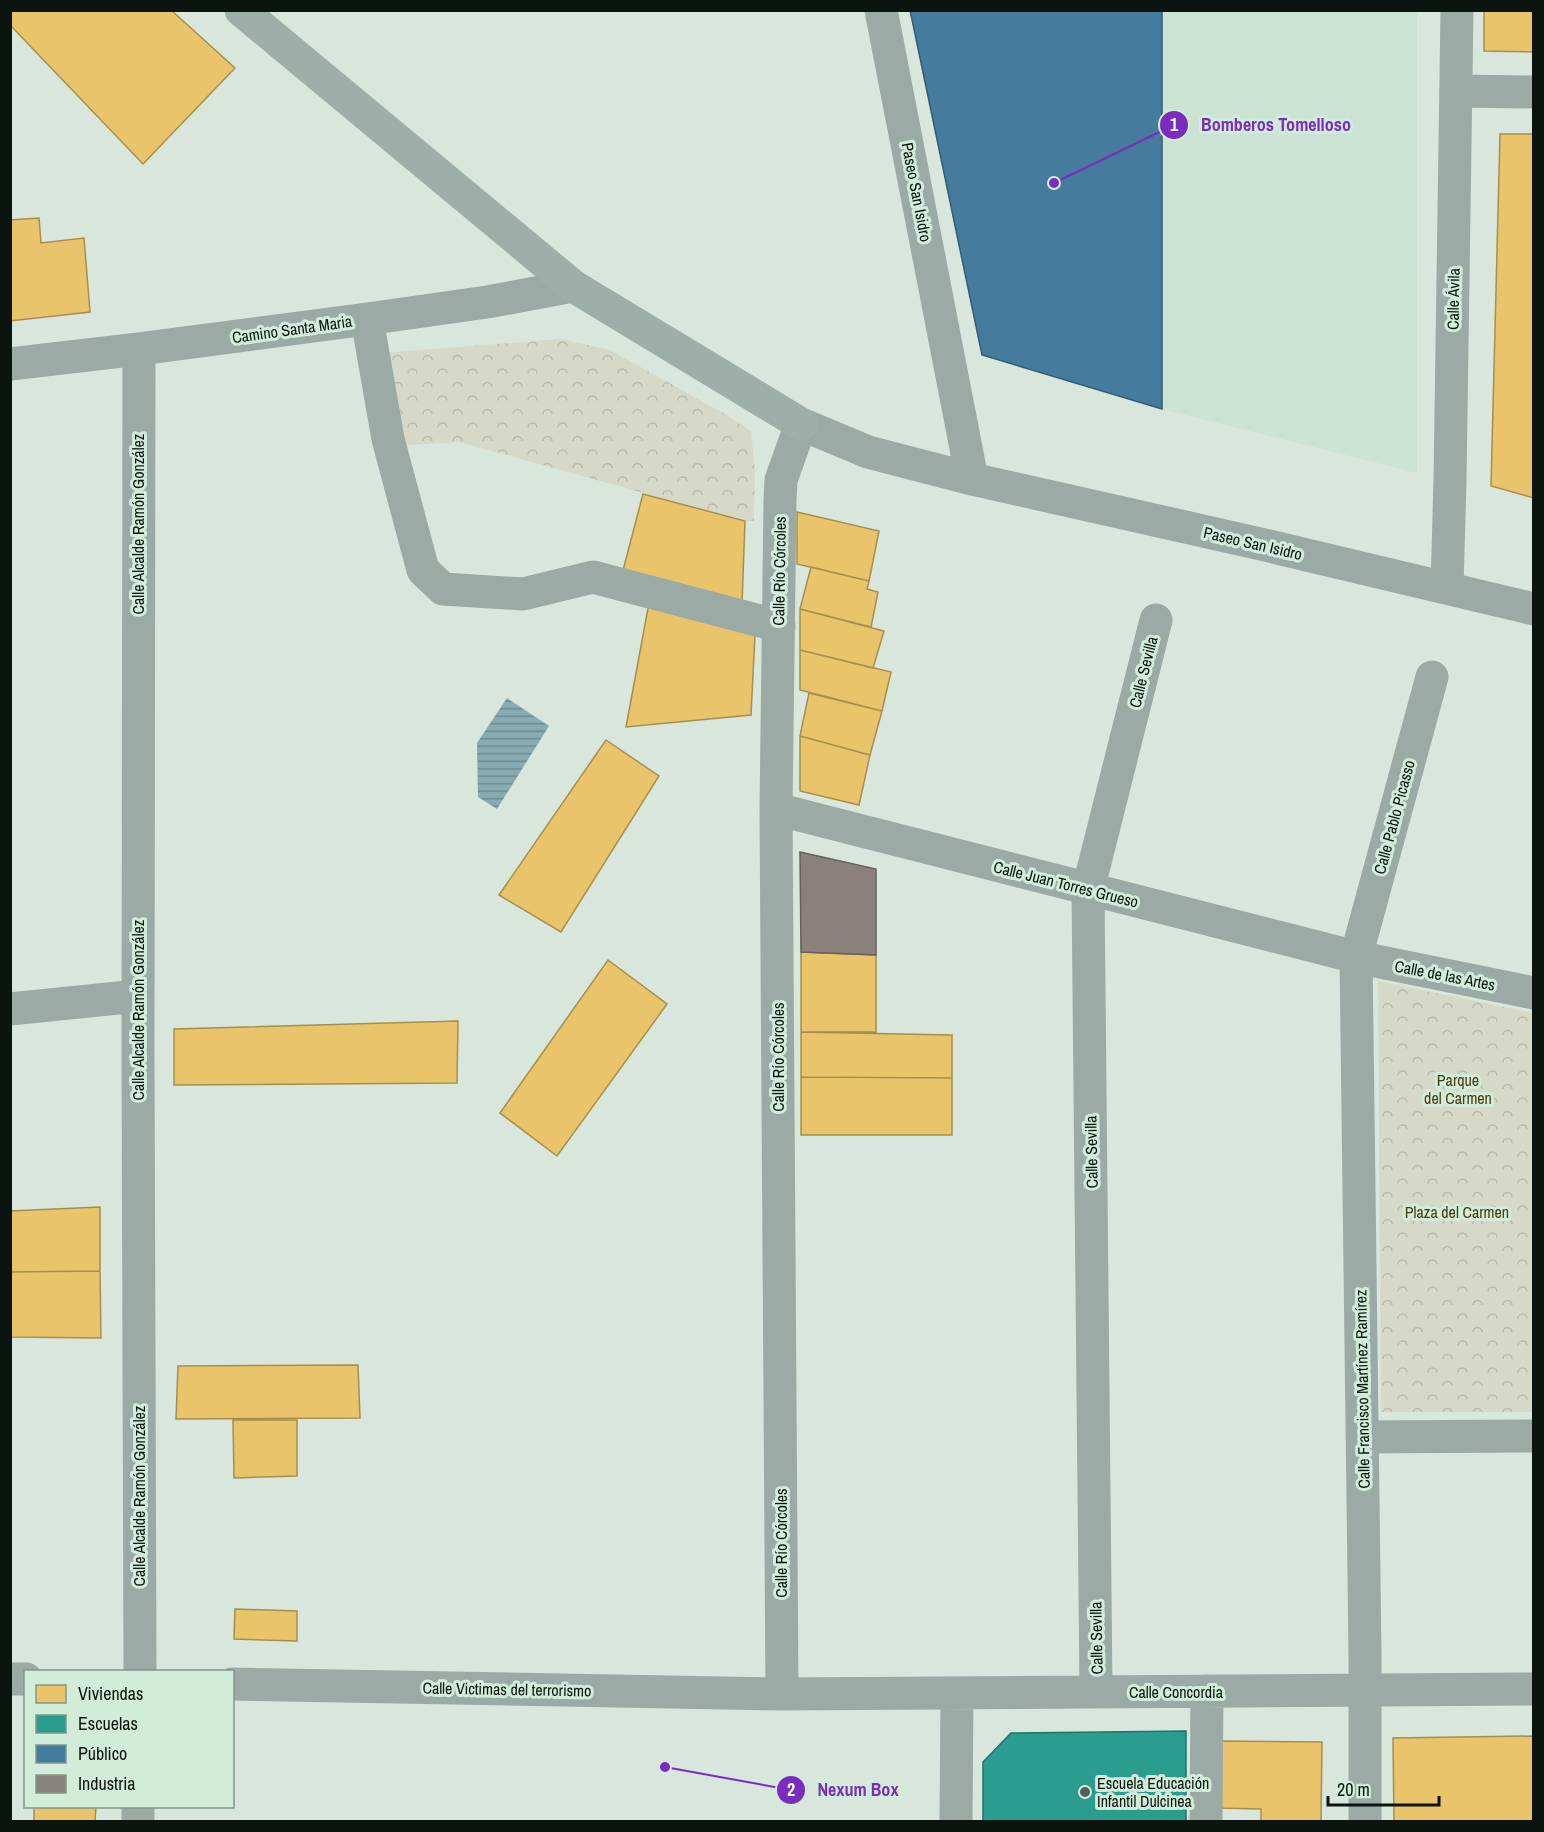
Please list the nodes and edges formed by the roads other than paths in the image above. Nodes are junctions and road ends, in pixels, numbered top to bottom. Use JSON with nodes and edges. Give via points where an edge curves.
{"nodes":[{"id":1,"x":241,"y":10,"type":"edge"},
{"id":2,"x":881,"y":10,"type":"edge"},
{"id":3,"x":1457,"y":10,"type":"edge"},
{"id":4,"x":1456,"y":91,"type":"junction"},
{"id":5,"x":1533,"y":92,"type":"edge"},
{"id":6,"x":573,"y":286,"type":"junction"},
{"id":7,"x":368,"y":319,"type":"junction"},
{"id":8,"x":139,"y":349,"type":"junction"},
{"id":9,"x":10,"y":363,"type":"edge"},
{"id":10,"x":801,"y":424,"type":"junction"},
{"id":11,"x":972,"y":479,"type":"junction"},
{"id":12,"x":1447,"y":588,"type":"junction"},
{"id":13,"x":1533,"y":609,"type":"edge"},
{"id":14,"x":1156,"y":620,"type":"dead end"},
{"id":15,"x":779,"y":626,"type":"junction"},
{"id":16,"x":1432,"y":677,"type":"dead end"},
{"id":17,"x":776,"y":809,"type":"junction"},
{"id":18,"x":1088,"y":890,"type":"junction"},
{"id":19,"x":1356,"y":957,"type":"junction"},
{"id":20,"x":1533,"y":993,"type":"edge"},
{"id":21,"x":138,"y":996,"type":"junction"},
{"id":22,"x":10,"y":1009,"type":"edge"},
{"id":23,"x":1533,"y":1436,"type":"edge"},
{"id":24,"x":1362,"y":1437,"type":"junction"},
{"id":25,"x":140,"y":1670,"type":"edge"},
{"id":26,"x":234,"y":1684,"type":"edge"},
{"id":27,"x":1533,"y":1689,"type":"edge"},
{"id":28,"x":1365,"y":1690,"type":"junction"},
{"id":29,"x":1207,"y":1691,"type":"junction"},
{"id":30,"x":1096,"y":1692,"type":"junction"},
{"id":31,"x":957,"y":1693,"type":"junction"},
{"id":32,"x":782,"y":1694,"type":"junction"},
{"id":33,"x":956,"y":1821,"type":"edge"},
{"id":34,"x":1206,"y":1821,"type":"edge"},
{"id":35,"x":1365,"y":1821,"type":"edge"}],
"edges":[{"from":1,"to":6,"type":"main road"},
{"from":2,"to":11,"type":"street","name":"Paseo San Isidro"},
{"from":3,"to":4,"type":"street","name":"Calle Ávila"},
{"from":4,"to":5,"type":"street"},
{"from":4,"to":12,"type":"street","name":"Calle Ávila"},
{"from":6,"to":7,"type":"street","name":"Camino Santa Maria"},
{"from":6,"to":10,"type":"main road"},
{"from":7,"to":8,"type":"street","name":"Camino Santa Maria"},
{"from":7,"to":15,"type":"street","via":[[388,439],[423,570],[443,589],[523,594],[593,577]]},
{"from":8,"to":9,"type":"street","name":"Camino Santa Maria"},
{"from":8,"to":21,"type":"street","name":"Calle Alcalde Ramón González"},
{"from":10,"to":11,"type":"street","name":"Paseo San Isidro","via":[[868,452]]},
{"from":10,"to":15,"type":"street","name":"Calle Río Córcoles","via":[[781,480]]},
{"from":11,"to":12,"type":"street","name":"Paseo San Isidro"},
{"from":12,"to":13,"type":"street","name":"Paseo San Isidro"},
{"from":14,"to":18,"type":"street","name":"Calle Sevilla"},
{"from":15,"to":17,"type":"street","name":"Calle Río Córcoles"},
{"from":16,"to":19,"type":"street","name":"Calle Pablo Picasso"},
{"from":17,"to":18,"type":"street","name":"Calle Juan Torres Grueso"},
{"from":17,"to":32,"type":"street","name":"Calle Río Córcoles"},
{"from":18,"to":19,"type":"street","name":"Calle Juan Torres Grueso"},
{"from":18,"to":30,"type":"street","name":"Calle Sevilla"},
{"from":19,"to":20,"type":"street","name":"Calle de las Artes"},
{"from":19,"to":24,"type":"street","name":"Calle Francisco Martínez Ramírez"},
{"from":21,"to":22,"type":"street"},
{"from":21,"to":25,"type":"street","name":"Calle Alcalde Ramón González"},
{"from":23,"to":24,"type":"street"},
{"from":24,"to":28,"type":"street","name":"Calle Francisco Martínez Ramírez"},
{"from":26,"to":32,"type":"street","name":"Calle Victimas del terrorismo"},
{"from":27,"to":28,"type":"street","name":"Calle Concordia"},
{"from":28,"to":29,"type":"street","name":"Calle Concordia"},
{"from":28,"to":35,"type":"street","name":"Calle Francisco Martínez Ramírez"},
{"from":29,"to":30,"type":"street","name":"Calle Concordia"},
{"from":29,"to":34,"type":"street"},
{"from":30,"to":31,"type":"street","name":"Calle Concordia"},
{"from":31,"to":32,"type":"street","name":"Calle Concordia"},
{"from":31,"to":33,"type":"street"}]}
